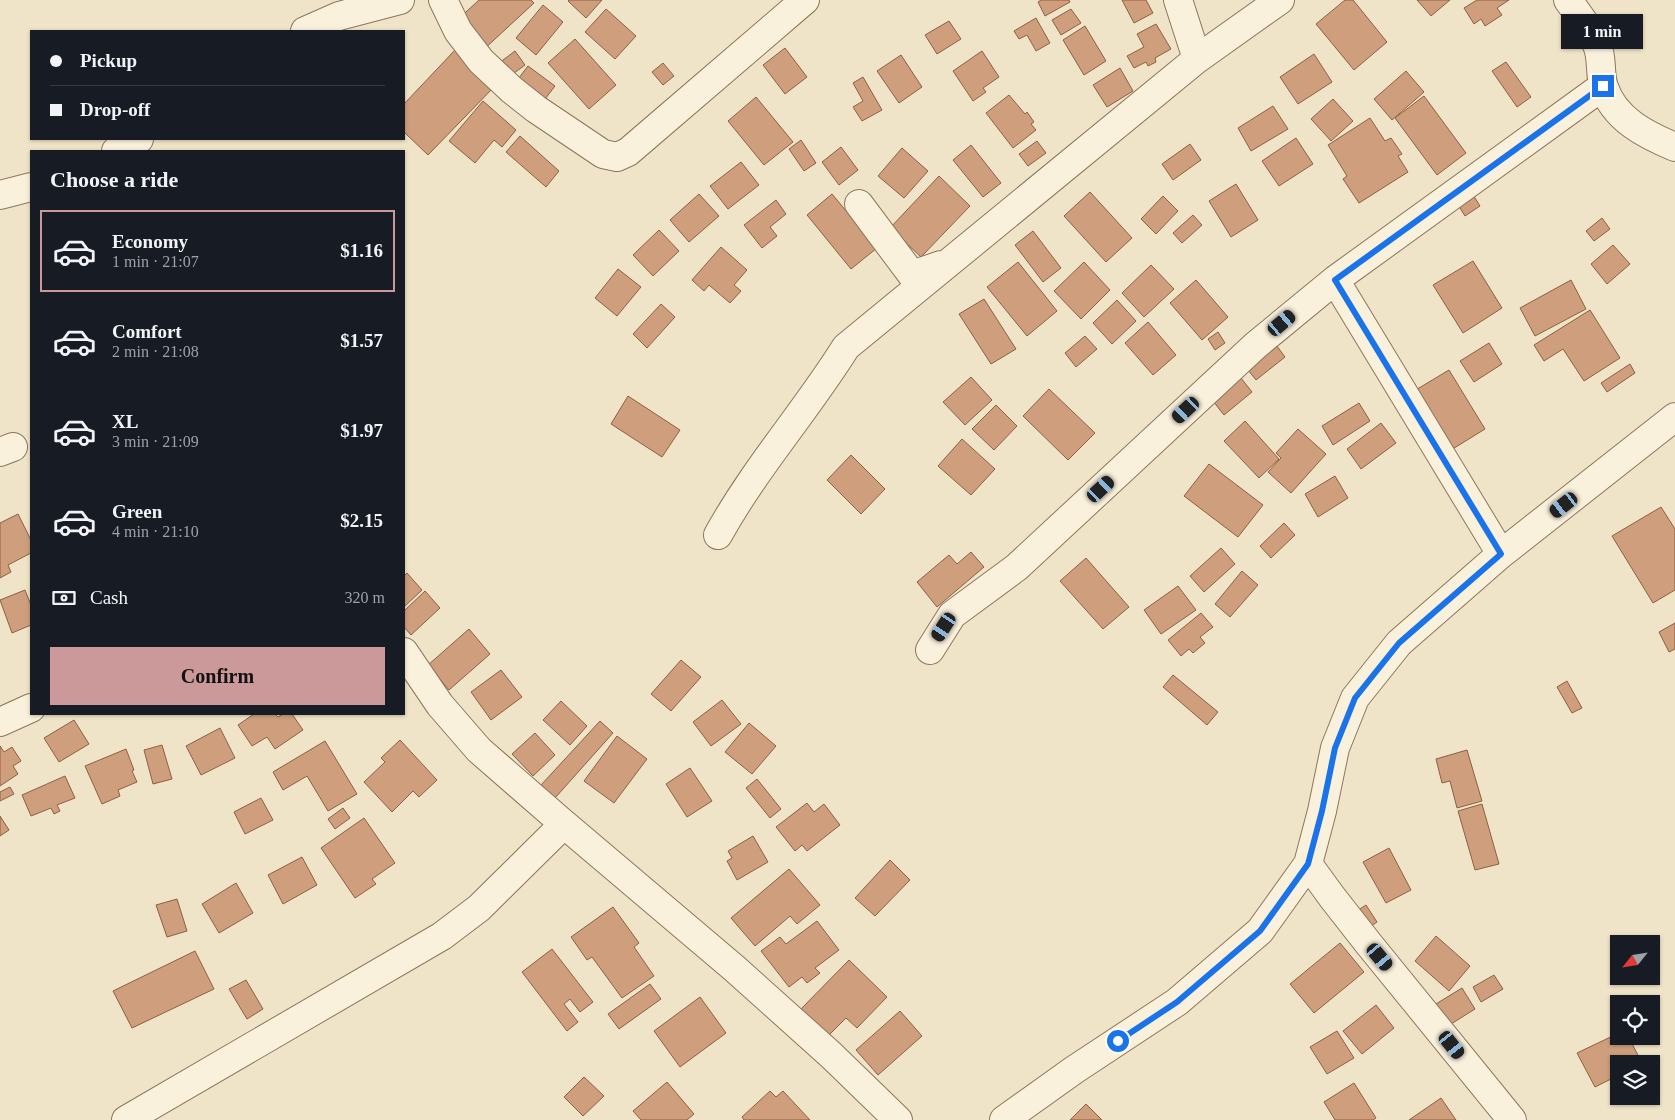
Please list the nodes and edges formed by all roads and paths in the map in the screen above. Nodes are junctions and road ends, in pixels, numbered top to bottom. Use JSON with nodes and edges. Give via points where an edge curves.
{"nodes":[{"id":1,"x":400,"y":0,"type":"edge"},
{"id":2,"x":443,"y":0,"type":"edge"},
{"id":3,"x":805,"y":0,"type":"edge"},
{"id":4,"x":1178,"y":0,"type":"edge"},
{"id":5,"x":1280,"y":0,"type":"edge"},
{"id":6,"x":1568,"y":0,"type":"edge"},
{"id":7,"x":307,"y":30,"type":"edge"},
{"id":8,"x":1197,"y":59,"type":"junction"},
{"id":9,"x":1603,"y":86,"type":"junction"},
{"id":10,"x":138,"y":140,"type":"edge"},
{"id":11,"x":1675,"y":147,"type":"edge"},
{"id":12,"x":118,"y":150,"type":"edge"},
{"id":13,"x":30,"y":187,"type":"edge"},
{"id":14,"x":0,"y":195,"type":"edge"},
{"id":15,"x":859,"y":204,"type":"dead end"},
{"id":16,"x":948,"y":263,"type":"junction"},
{"id":17,"x":1335,"y":280,"type":"junction"},
{"id":18,"x":1675,"y":417,"type":"edge"},
{"id":19,"x":718,"y":534,"type":"dead end"},
{"id":20,"x":1501,"y":554,"type":"junction"},
{"id":21,"x":930,"y":650,"type":"dead end"},
{"id":22,"x":405,"y":653,"type":"edge"},
{"id":23,"x":30,"y":708,"type":"edge"},
{"id":24,"x":0,"y":722,"type":"edge"},
{"id":25,"x":564,"y":824,"type":"junction"},
{"id":26,"x":1308,"y":864,"type":"junction"},
{"id":27,"x":126,"y":1120,"type":"edge"},
{"id":28,"x":898,"y":1120,"type":"edge"},
{"id":29,"x":1004,"y":1120,"type":"edge"},
{"id":30,"x":1512,"y":1120,"type":"edge"}],
"edges":[{"from":1,"to":7,"type":"street","via":[[339,16]]},
{"from":2,"to":3,"type":"street","via":[[458,31],[482,61],[512,90],[603,154],[617,157],[628,152]]},
{"from":4,"to":8,"type":"street"},
{"from":5,"to":8,"type":"street"},
{"from":6,"to":9,"type":"street","via":[[1598,46]]},
{"from":8,"to":16,"type":"street"},
{"from":9,"to":11,"type":"street","via":[[1615,110],[1639,130]]},
{"from":9,"to":17,"type":"street"},
{"from":10,"to":12,"type":"street"},
{"from":13,"to":14,"type":"street"},
{"from":15,"to":16,"type":"street","via":[[912,276]]},
{"from":16,"to":19,"type":"street","via":[[846,347]]},
{"from":17,"to":20,"type":"street"},
{"from":17,"to":21,"type":"street","via":[[1256,345],[1017,567],[952,615]]},
{"from":18,"to":20,"type":"street"},
{"from":20,"to":26,"type":"street","via":[[1399,643],[1355,698],[1335,748]]},
{"from":22,"to":25,"type":"street","via":[[440,705],[480,750]]},
{"from":23,"to":24,"type":"street"},
{"from":25,"to":27,"type":"street","via":[[479,908],[442,936]]},
{"from":25,"to":28,"type":"street","via":[[734,968]]},
{"from":26,"to":29,"type":"street","via":[[1260,931],[1177,1002]]},
{"from":26,"to":30,"type":"street"}]}
